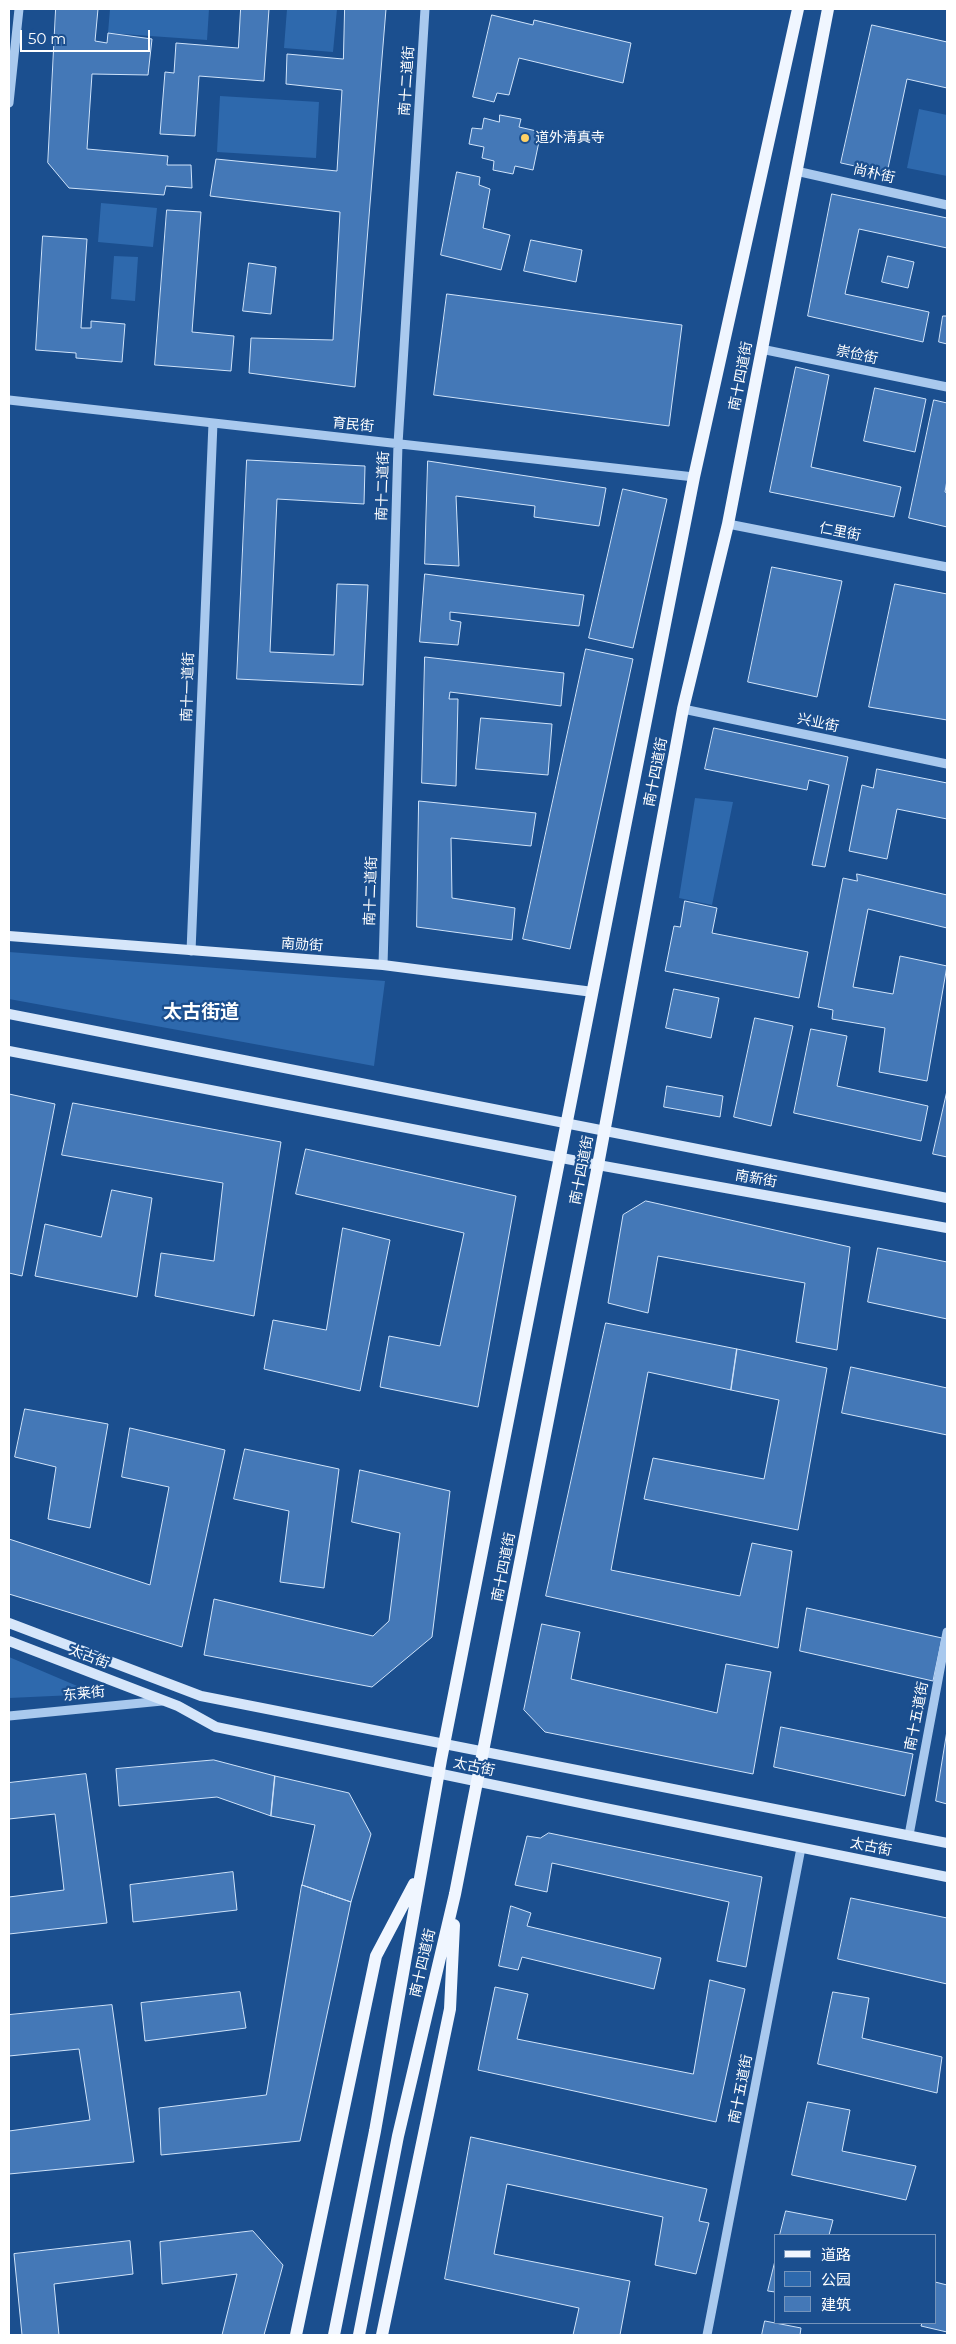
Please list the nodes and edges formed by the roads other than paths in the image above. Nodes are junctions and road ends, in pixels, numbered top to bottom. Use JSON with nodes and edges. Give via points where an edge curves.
{"nodes":[{"id":1,"x":19,"y":9,"type":"edge"},
{"id":2,"x":425,"y":9,"type":"edge"},
{"id":3,"x":798,"y":9,"type":"edge"},
{"id":4,"x":828,"y":9,"type":"edge"},
{"id":5,"x":9,"y":102,"type":"edge"},
{"id":6,"x":796,"y":170,"type":"junction"},
{"id":7,"x":947,"y":205,"type":"edge"},
{"id":8,"x":761,"y":349,"type":"junction"},
{"id":9,"x":947,"y":387,"type":"edge"},
{"id":10,"x":9,"y":400,"type":"edge"},
{"id":11,"x":213,"y":423,"type":"junction"},
{"id":12,"x":398,"y":444,"type":"junction"},
{"id":13,"x":694,"y":477,"type":"junction"},
{"id":14,"x":728,"y":524,"type":"junction"},
{"id":15,"x":947,"y":567,"type":"edge"},
{"id":16,"x":683,"y":709,"type":"junction"},
{"id":17,"x":947,"y":764,"type":"edge"},
{"id":18,"x":9,"y":936,"type":"edge"},
{"id":19,"x":191,"y":951,"type":"junction"},
{"id":20,"x":383,"y":965,"type":"junction"},
{"id":21,"x":593,"y":992,"type":"junction"},
{"id":22,"x":9,"y":1014,"type":"edge"},
{"id":23,"x":9,"y":1051,"type":"edge"},
{"id":24,"x":566,"y":1124,"type":"junction"},
{"id":25,"x":605,"y":1132,"type":"junction"},
{"id":26,"x":559,"y":1157,"type":"junction"},
{"id":27,"x":598,"y":1165,"type":"junction"},
{"id":28,"x":947,"y":1198,"type":"edge"},
{"id":29,"x":947,"y":1228,"type":"edge"},
{"id":30,"x":9,"y":1623,"type":"edge"},
{"id":31,"x":947,"y":1632,"type":"edge"},
{"id":32,"x":9,"y":1641,"type":"edge"},
{"id":33,"x":162,"y":1701,"type":"junction"},
{"id":34,"x":9,"y":1716,"type":"edge"},
{"id":35,"x":444,"y":1744,"type":"junction"},
{"id":36,"x":483,"y":1751,"type":"junction"},
{"id":37,"x":438,"y":1774,"type":"junction"},
{"id":38,"x":477,"y":1782,"type":"junction"},
{"id":39,"x":909,"y":1835,"type":"junction"},
{"id":40,"x":947,"y":1843,"type":"edge"},
{"id":41,"x":801,"y":1848,"type":"junction"},
{"id":42,"x":420,"y":1873,"type":"junction"},
{"id":43,"x":947,"y":1877,"type":"edge"},
{"id":44,"x":455,"y":1894,"type":"junction"},
{"id":45,"x":296,"y":2335,"type":"edge"},
{"id":46,"x":334,"y":2335,"type":"edge"},
{"id":47,"x":359,"y":2335,"type":"edge"},
{"id":48,"x":382,"y":2335,"type":"edge"},
{"id":49,"x":707,"y":2335,"type":"edge"}],
"edges":[{"from":1,"to":5,"type":"street"},
{"from":2,"to":12,"type":"street","name":"南十二道街"},
{"from":3,"to":13,"type":"main road"},
{"from":4,"to":6,"type":"main road","name":"南十四道街"},
{"from":6,"to":7,"type":"street","name":"尚朴街"},
{"from":6,"to":8,"type":"main road","name":"南十四道街"},
{"from":8,"to":9,"type":"street","name":"崇俭街"},
{"from":8,"to":14,"type":"main road","name":"南十四道街"},
{"from":10,"to":11,"type":"street","name":"育民街"},
{"from":11,"to":12,"type":"street","name":"育民街"},
{"from":11,"to":19,"type":"street","name":"南十一道街"},
{"from":12,"to":13,"type":"street","name":"育民街"},
{"from":12,"to":20,"type":"street","name":"南十二道街"},
{"from":13,"to":21,"type":"main road"},
{"from":14,"to":15,"type":"street","name":"仁里街"},
{"from":14,"to":16,"type":"main road","name":"南十四道街"},
{"from":16,"to":17,"type":"street","name":"兴业街"},
{"from":16,"to":25,"type":"main road","name":"南十四道街"},
{"from":18,"to":19,"type":"main road","name":"南勋街"},
{"from":19,"to":20,"type":"main road","name":"南勋街"},
{"from":20,"to":21,"type":"main road","name":"南勋街"},
{"from":21,"to":24,"type":"main road"},
{"from":22,"to":24,"type":"main road"},
{"from":23,"to":26,"type":"main road"},
{"from":24,"to":25,"type":"main road","name":"南新街"},
{"from":24,"to":26,"type":"main road"},
{"from":25,"to":27,"type":"main road","name":"南十四道街"},
{"from":25,"to":28,"type":"main road","name":"南新街"},
{"from":26,"to":27,"type":"main road","name":"南新街"},
{"from":26,"to":35,"type":"main road"},
{"from":27,"to":29,"type":"main road","name":"南新街"},
{"from":27,"to":36,"type":"main road","name":"南十四道街"},
{"from":30,"to":35,"type":"main road","name":"太古街","via":[[201,1696]]},
{"from":31,"to":39,"type":"street","name":"南十五道街"},
{"from":32,"to":33,"type":"main road","name":"太古街"},
{"from":33,"to":34,"type":"street","name":"东莱街"},
{"from":33,"to":37,"type":"main road","name":"太古街","via":[[216,1727]]},
{"from":35,"to":36,"type":"main road","name":"太古街"},
{"from":35,"to":37,"type":"main road"},
{"from":36,"to":38,"type":"main road","name":"南十四道街"},
{"from":36,"to":39,"type":"main road","name":"太古街"},
{"from":37,"to":38,"type":"main road","name":"太古街"},
{"from":37,"to":42,"type":"main road"},
{"from":38,"to":41,"type":"main road","name":"太古街"},
{"from":38,"to":44,"type":"main road","name":"南十四道街"},
{"from":39,"to":40,"type":"main road","name":"太古街"},
{"from":41,"to":43,"type":"main road","name":"太古街"},
{"from":41,"to":49,"type":"street","name":"南十五道街"},
{"from":42,"to":45,"type":"main road","via":[[376,1956]]},
{"from":42,"to":46,"type":"main road","via":[[375,2131]]},
{"from":44,"to":47,"type":"main road","name":"南十四道街","via":[[398,2136]]},
{"from":44,"to":48,"type":"main road","via":[[450,2009]]}]}
